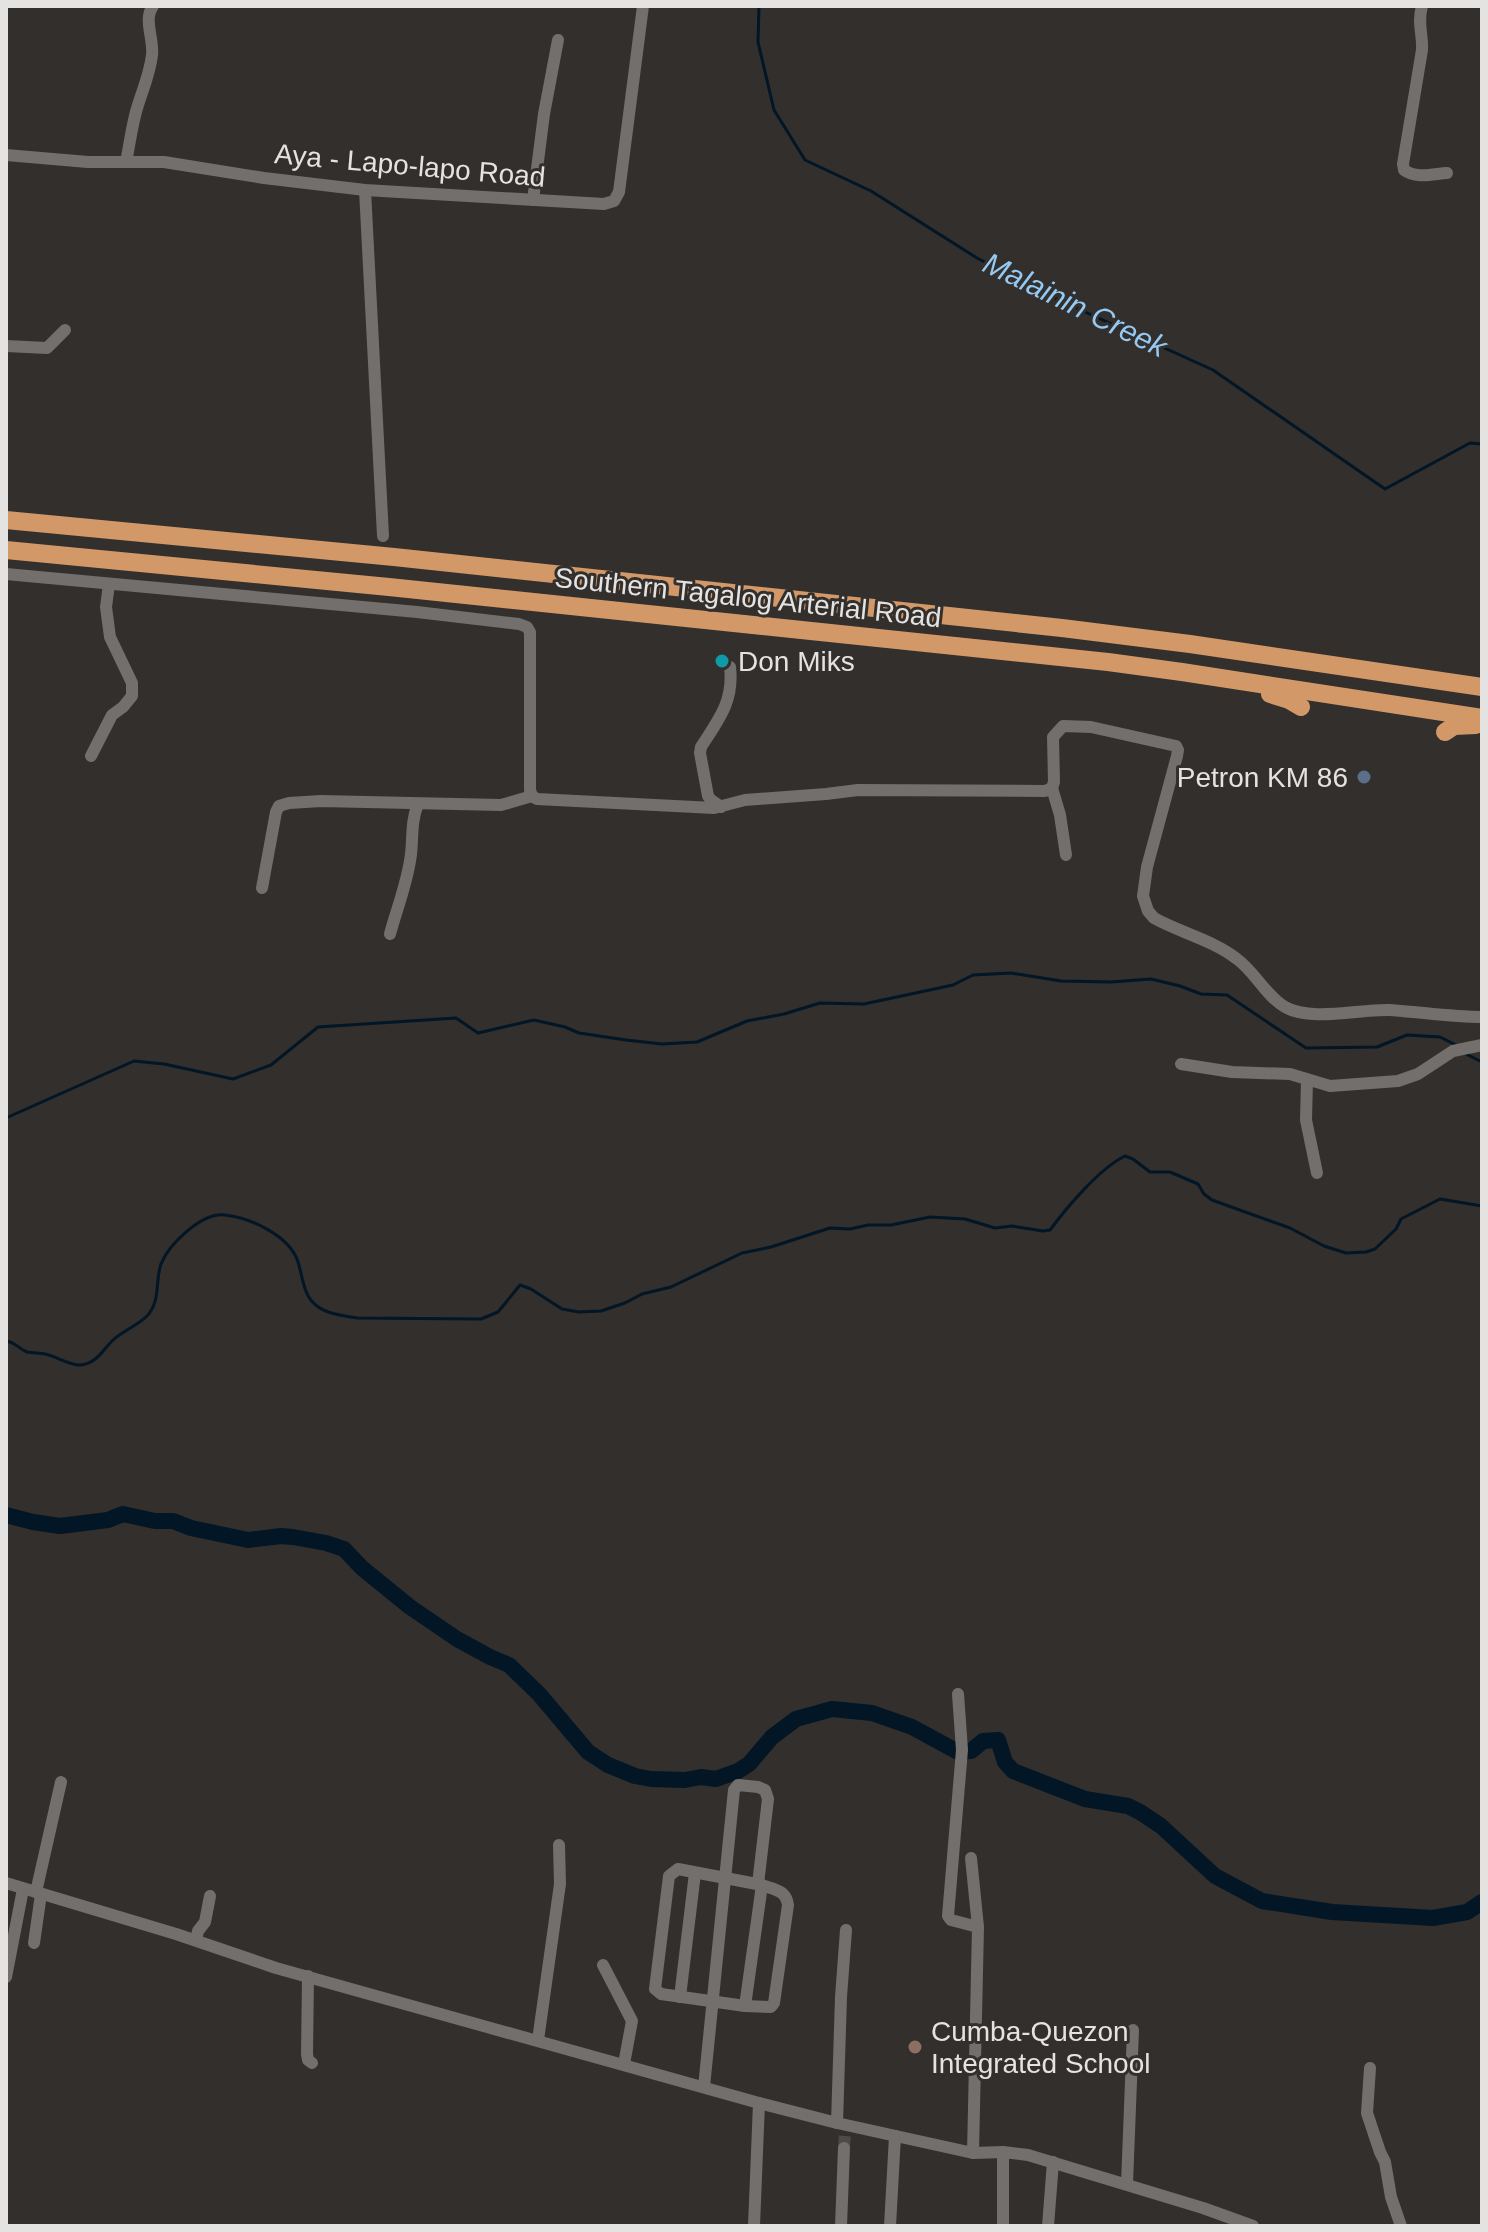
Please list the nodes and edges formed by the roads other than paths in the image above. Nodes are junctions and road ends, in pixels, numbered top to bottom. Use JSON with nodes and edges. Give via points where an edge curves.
{"nodes":[{"id":1,"x":153,"y":6,"type":"edge"},
{"id":2,"x":643,"y":6,"type":"edge"},
{"id":3,"x":1422,"y":6,"type":"edge"},
{"id":4,"x":558,"y":40,"type":"dead end"},
{"id":5,"x":6,"y":155,"type":"edge"},
{"id":6,"x":126,"y":162,"type":"junction"},
{"id":7,"x":1447,"y":173,"type":"dead end"},
{"id":8,"x":365,"y":190,"type":"junction"},
{"id":9,"x":533,"y":200,"type":"junction"},
{"id":10,"x":65,"y":330,"type":"dead end"},
{"id":11,"x":6,"y":346,"type":"edge"},
{"id":12,"x":6,"y":520,"type":"edge"},
{"id":13,"x":383,"y":536,"type":"dead end"},
{"id":14,"x":6,"y":550,"type":"edge"},
{"id":15,"x":6,"y":574,"type":"edge"},
{"id":16,"x":109,"y":584,"type":"junction"},
{"id":17,"x":730,"y":667,"type":"dead end"},
{"id":18,"x":1182,"y":672,"type":"junction"},
{"id":19,"x":1482,"y":687,"type":"edge"},
{"id":20,"x":1301,"y":707,"type":"dead end"},
{"id":21,"x":1482,"y":718,"type":"edge"},
{"id":22,"x":1482,"y":726,"type":"edge"},
{"id":23,"x":1445,"y":732,"type":"dead end"},
{"id":24,"x":91,"y":756,"type":"dead end"},
{"id":25,"x":1052,"y":788,"type":"junction"},
{"id":26,"x":532,"y":796,"type":"junction"},
{"id":27,"x":418,"y":804,"type":"junction"},
{"id":28,"x":721,"y":807,"type":"junction"},
{"id":29,"x":1066,"y":855,"type":"dead end"},
{"id":30,"x":262,"y":888,"type":"dead end"},
{"id":31,"x":390,"y":934,"type":"dead end"},
{"id":32,"x":1482,"y":1017,"type":"edge"},
{"id":33,"x":1482,"y":1045,"type":"edge"},
{"id":34,"x":1181,"y":1064,"type":"dead end"},
{"id":35,"x":1307,"y":1080,"type":"junction"},
{"id":36,"x":1317,"y":1173,"type":"dead end"},
{"id":37,"x":958,"y":1694,"type":"dead end"},
{"id":38,"x":61,"y":1782,"type":"dead end"},
{"id":39,"x":559,"y":1845,"type":"dead end"},
{"id":40,"x":971,"y":1858,"type":"dead end"},
{"id":41,"x":695,"y":1873,"type":"junction"},
{"id":42,"x":725,"y":1879,"type":"junction"},
{"id":43,"x":6,"y":1883,"type":"edge"},
{"id":44,"x":760,"y":1885,"type":"junction"},
{"id":45,"x":23,"y":1889,"type":"junction"},
{"id":46,"x":39,"y":1893,"type":"junction"},
{"id":47,"x":210,"y":1896,"type":"dead end"},
{"id":48,"x":978,"y":1927,"type":"junction"},
{"id":49,"x":846,"y":1930,"type":"dead end"},
{"id":50,"x":196,"y":1940,"type":"junction"},
{"id":51,"x":34,"y":1943,"type":"dead end"},
{"id":52,"x":603,"y":1965,"type":"dead end"},
{"id":53,"x":308,"y":1976,"type":"junction"},
{"id":54,"x":6,"y":1977,"type":"edge"},
{"id":55,"x":680,"y":1997,"type":"junction"},
{"id":56,"x":713,"y":2003,"type":"junction"},
{"id":57,"x":745,"y":2006,"type":"junction"},
{"id":58,"x":1133,"y":2030,"type":"dead end"},
{"id":59,"x":538,"y":2040,"type":"junction"},
{"id":60,"x":312,"y":2063,"type":"dead end"},
{"id":61,"x":624,"y":2064,"type":"junction"},
{"id":62,"x":1370,"y":2068,"type":"dead end"},
{"id":63,"x":704,"y":2087,"type":"junction"},
{"id":64,"x":759,"y":2103,"type":"junction"},
{"id":65,"x":843,"y":2127,"type":"junction"},
{"id":66,"x":895,"y":2136,"type":"junction"},
{"id":67,"x":844,"y":2148,"type":"tunnel mouth"},
{"id":68,"x":1003,"y":2152,"type":"junction"},
{"id":69,"x":973,"y":2153,"type":"junction"},
{"id":70,"x":1053,"y":2162,"type":"junction"},
{"id":71,"x":1127,"y":2184,"type":"junction"},
{"id":72,"x":754,"y":2226,"type":"edge"},
{"id":73,"x":841,"y":2226,"type":"edge"},
{"id":74,"x":890,"y":2226,"type":"edge"},
{"id":75,"x":1003,"y":2226,"type":"edge"},
{"id":76,"x":1048,"y":2226,"type":"edge"},
{"id":77,"x":1253,"y":2226,"type":"edge"},
{"id":78,"x":1401,"y":2226,"type":"edge"}],
"edges":[{"from":1,"to":6,"type":"street","via":[[148,13],[152,56]]},
{"from":2,"to":9,"type":"street","name":"Aya - Lapo-lapo Road","via":[[614,201]]},
{"from":3,"to":7,"type":"street","via":[[1422,50],[1403,164],[1409,173]]},
{"from":4,"to":9,"type":"street"},
{"from":5,"to":6,"type":"street","name":"Aya - Lapo-lapo Road"},
{"from":6,"to":8,"type":"street","name":"Aya - Lapo-lapo Road","via":[[164,162]]},
{"from":8,"to":9,"type":"street","name":"Aya - Lapo-lapo Road"},
{"from":8,"to":13,"type":"street"},
{"from":10,"to":11,"type":"street","via":[[47,348]]},
{"from":12,"to":19,"type":"highway","name":"Southern Tagalog Arterial Road","via":[[1062,628]]},
{"from":14,"to":18,"type":"highway","name":"Southern Tagalog Arterial Road"},
{"from":15,"to":16,"type":"street"},
{"from":16,"to":24,"type":"street","via":[[110,637],[132,683],[132,696],[112,715]]},
{"from":16,"to":26,"type":"street","via":[[527,627]]},
{"from":17,"to":28,"type":"street","via":[[728,704],[700,753],[708,796]]},
{"from":18,"to":20,"type":"highway"},
{"from":18,"to":21,"type":"highway","name":"Southern Tagalog Arterial Road"},
{"from":22,"to":23,"type":"highway","via":[[1461,724]]},
{"from":25,"to":28,"type":"street","via":[[858,790]]},
{"from":25,"to":29,"type":"street"},
{"from":25,"to":32,"type":"street","via":[[1053,737],[1063,726],[1176,746],[1143,896],[1154,918],[1235,957],[1285,1007],[1307,1014],[1388,1010]]},
{"from":26,"to":27,"type":"street","via":[[501,805]]},
{"from":26,"to":28,"type":"street"},
{"from":27,"to":30,"type":"street","via":[[321,801],[279,806]]},
{"from":27,"to":31,"type":"street","via":[[408,872]]},
{"from":33,"to":35,"type":"street","via":[[1453,1051],[1398,1081],[1330,1086]]},
{"from":34,"to":35,"type":"street"},
{"from":35,"to":36,"type":"street","via":[[1306,1120]]},
{"from":37,"to":48,"type":"street","via":[[962,1753],[948,1916]]},
{"from":38,"to":46,"type":"street"},
{"from":39,"to":59,"type":"street","via":[[560,1884]]},
{"from":40,"to":48,"type":"street"},
{"from":41,"to":42,"type":"street"},
{"from":41,"to":55,"type":"street"},
{"from":41,"to":55,"type":"street","via":[[678,1869],[669,1876],[655,1989]]},
{"from":42,"to":44,"type":"street"},
{"from":42,"to":44,"type":"street","via":[[734,1790],[738,1785],[758,1787],[768,1799]]},
{"from":42,"to":56,"type":"street"},
{"from":43,"to":45,"type":"street"},
{"from":44,"to":57,"type":"street"},
{"from":44,"to":57,"type":"street","via":[[783,1892],[788,1905],[774,2003],[767,2008]]},
{"from":45,"to":46,"type":"street"},
{"from":45,"to":54,"type":"street"},
{"from":46,"to":50,"type":"street"},
{"from":46,"to":51,"type":"street"},
{"from":47,"to":50,"type":"street"},
{"from":48,"to":69,"type":"street"},
{"from":49,"to":65,"type":"street"},
{"from":50,"to":53,"type":"street"},
{"from":52,"to":61,"type":"street","via":[[632,2021]]},
{"from":53,"to":59,"type":"street"},
{"from":53,"to":60,"type":"street","via":[[307,2054]]},
{"from":55,"to":56,"type":"street"},
{"from":56,"to":57,"type":"street"},
{"from":56,"to":63,"type":"street"},
{"from":58,"to":71,"type":"street"},
{"from":59,"to":61,"type":"street"},
{"from":61,"to":63,"type":"street"},
{"from":62,"to":78,"type":"street","via":[[1367,2113]]},
{"from":63,"to":64,"type":"street"},
{"from":64,"to":65,"type":"street"},
{"from":64,"to":72,"type":"street"},
{"from":65,"to":66,"type":"street"},
{"from":66,"to":69,"type":"street"},
{"from":66,"to":74,"type":"street"},
{"from":67,"to":73,"type":"street"},
{"from":68,"to":69,"type":"street"},
{"from":68,"to":70,"type":"street"},
{"from":68,"to":75,"type":"street"},
{"from":70,"to":71,"type":"street"},
{"from":70,"to":76,"type":"street"},
{"from":71,"to":77,"type":"street"}]}
